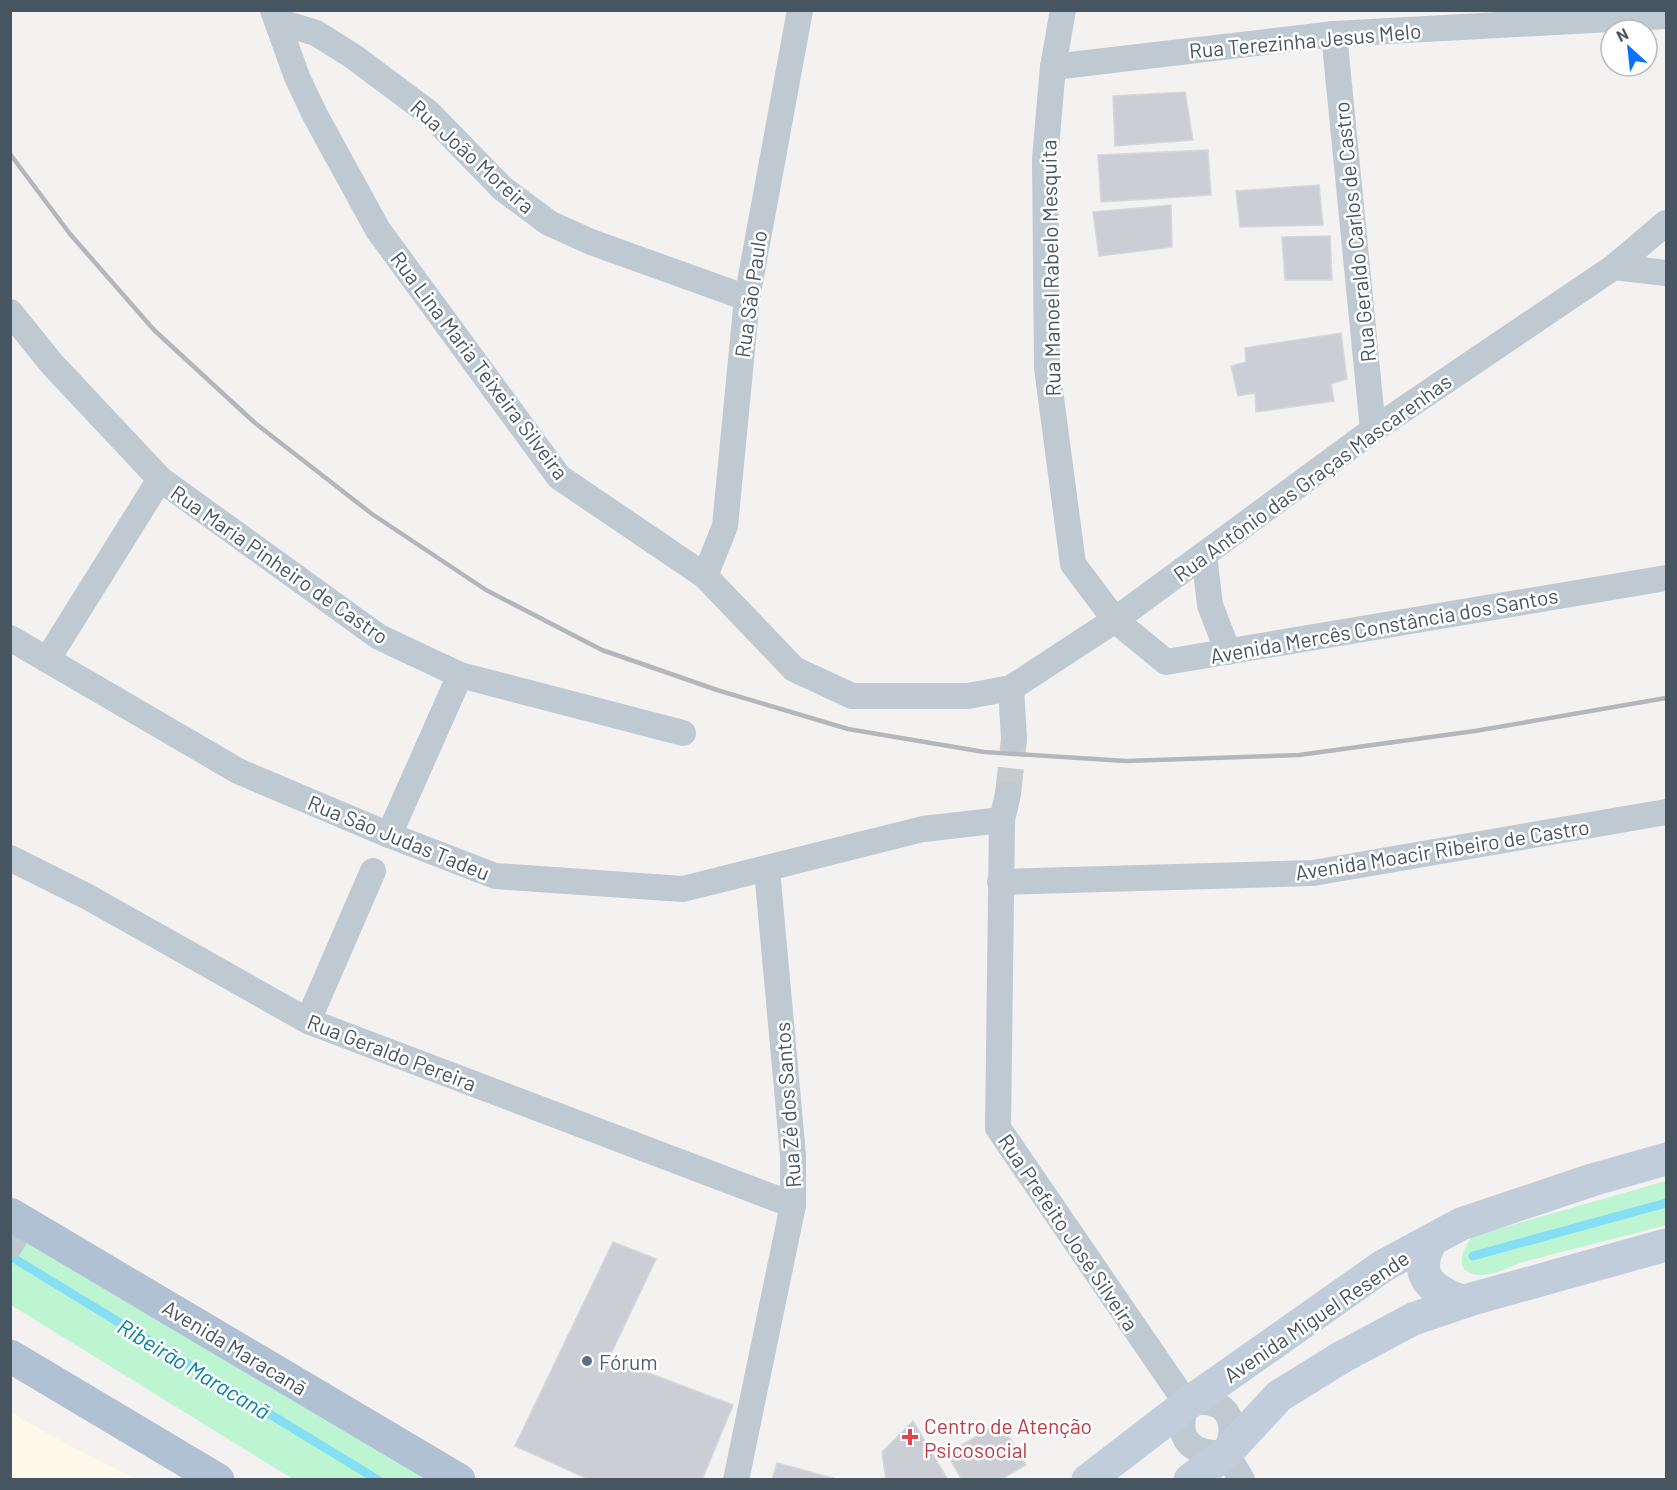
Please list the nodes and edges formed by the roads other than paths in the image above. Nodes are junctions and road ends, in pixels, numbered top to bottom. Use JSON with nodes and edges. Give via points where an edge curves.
{"nodes":[{"id":1,"x":800,"y":10,"type":"edge"},
{"id":2,"x":1063,"y":10,"type":"edge"},
{"id":3,"x":275,"y":16,"type":"edge"},
{"id":4,"x":1666,"y":16,"type":"edge"},
{"id":5,"x":1335,"y":34,"type":"junction"},
{"id":6,"x":1053,"y":66,"type":"junction"},
{"id":7,"x":1666,"y":224,"type":"edge"},
{"id":8,"x":1614,"y":267,"type":"junction"},
{"id":9,"x":1666,"y":273,"type":"edge"},
{"id":10,"x":747,"y":297,"type":"junction"},
{"id":11,"x":10,"y":312,"type":"edge"},
{"id":12,"x":1373,"y":430,"type":"junction"},
{"id":13,"x":160,"y":479,"type":"junction"},
{"id":14,"x":1204,"y":555,"type":"junction"},
{"id":15,"x":705,"y":576,"type":"junction"},
{"id":16,"x":1666,"y":578,"type":"edge"},
{"id":17,"x":1114,"y":620,"type":"junction"},
{"id":18,"x":10,"y":638,"type":"edge"},
{"id":19,"x":1228,"y":652,"type":"junction"},
{"id":20,"x":46,"y":660,"type":"junction"},
{"id":21,"x":460,"y":675,"type":"junction"},
{"id":22,"x":1011,"y":688,"type":"junction"},
{"id":23,"x":683,"y":733,"type":"dead end"},
{"id":24,"x":1014,"y":739,"type":"tunnel mouth"},
{"id":25,"x":1008,"y":794,"type":"tunnel mouth"},
{"id":26,"x":1666,"y":812,"type":"edge"},
{"id":27,"x":1002,"y":820,"type":"junction"},
{"id":28,"x":389,"y":835,"type":"junction"},
{"id":29,"x":10,"y":858,"type":"edge"},
{"id":30,"x":767,"y":870,"type":"junction"},
{"id":31,"x":373,"y":871,"type":"dead end"},
{"id":32,"x":1000,"y":882,"type":"junction"},
{"id":33,"x":308,"y":1022,"type":"junction"},
{"id":34,"x":1666,"y":1159,"type":"edge"},
{"id":35,"x":793,"y":1204,"type":"junction"},
{"id":36,"x":15,"y":1227,"type":"edge"},
{"id":37,"x":1431,"y":1240,"type":"junction"},
{"id":38,"x":1666,"y":1245,"type":"edge"},
{"id":39,"x":1462,"y":1302,"type":"junction"},
{"id":40,"x":10,"y":1356,"type":"edge"},
{"id":41,"x":1187,"y":1404,"type":"junction"},
{"id":42,"x":1234,"y":1466,"type":"edge"},
{"id":43,"x":218,"y":1479,"type":"edge"},
{"id":44,"x":459,"y":1479,"type":"edge"},
{"id":45,"x":736,"y":1479,"type":"edge"},
{"id":46,"x":1088,"y":1479,"type":"edge"},
{"id":47,"x":1190,"y":1479,"type":"edge"}],
"edges":[{"from":1,"to":10,"type":"street","name":"Rua São Paulo"},
{"from":2,"to":6,"type":"street","name":"Rua Manoel Rabelo Mesquita"},
{"from":3,"to":10,"type":"street","name":"Rua João Moreira","via":[[316,33],[429,113],[501,188],[549,223],[591,242]]},
{"from":3,"to":15,"type":"street","name":"Rua Lina Maria Teixeira Silveira","via":[[315,115],[378,230],[559,477]]},
{"from":4,"to":5,"type":"street","name":"Rua Terezinha Jesus Melo"},
{"from":5,"to":6,"type":"street","name":"Rua Terezinha Jesus Melo"},
{"from":5,"to":12,"type":"street","name":"Rua Geraldo Carlos de Castro"},
{"from":6,"to":17,"type":"street","name":"Rua Manoel Rabelo Mesquita","via":[[1045,159],[1047,368],[1073,564]]},
{"from":7,"to":8,"type":"street","name":"Rua Antônio das Graças Mascarenhas"},
{"from":8,"to":9,"type":"street"},
{"from":8,"to":12,"type":"street","name":"Rua Antônio das Graças Mascarenhas"},
{"from":10,"to":15,"type":"street","name":"Rua São Paulo","via":[[725,526]]},
{"from":11,"to":13,"type":"street","name":"Rua Maria Pinheiro de Castro","via":[[52,364]]},
{"from":12,"to":14,"type":"street","name":"Rua Antônio das Graças Mascarenhas"},
{"from":13,"to":20,"type":"street"},
{"from":13,"to":21,"type":"street","name":"Rua Maria Pinheiro de Castro","via":[[379,637]]},
{"from":14,"to":17,"type":"street","name":"Rua Antônio das Graças Mascarenhas"},
{"from":14,"to":19,"type":"street","via":[[1210,605]]},
{"from":15,"to":22,"type":"street","name":"Rua Lina Maria Teixeira Silveira","via":[[794,669],[852,696],[968,696]]},
{"from":16,"to":19,"type":"street","name":"Avenida Mercês Constância dos Santos"},
{"from":17,"to":19,"type":"street","name":"Avenida Mercês Constância dos Santos","via":[[1166,662]]},
{"from":17,"to":22,"type":"street","name":"Rua Antônio das Graças Mascarenhas"},
{"from":18,"to":20,"type":"street","name":"Rua São Judas Tadeu"},
{"from":20,"to":28,"type":"street","name":"Rua São Judas Tadeu","via":[[237,771]]},
{"from":21,"to":23,"type":"street","name":"Rua Maria Pinheiro de Castro"},
{"from":21,"to":28,"type":"street"},
{"from":22,"to":24,"type":"street"},
{"from":25,"to":27,"type":"street","name":"Rua Prefeito José Silveira"},
{"from":26,"to":32,"type":"street","name":"Avenida Moacir Ribeiro de Castro","via":[[1313,873]]},
{"from":27,"to":30,"type":"street","name":"Rua São Judas Tadeu","via":[[923,829]]},
{"from":27,"to":32,"type":"street","name":"Rua Prefeito José Silveira"},
{"from":28,"to":30,"type":"street","name":"Rua São Judas Tadeu","via":[[495,876],[683,889]]},
{"from":29,"to":33,"type":"street","name":"Rua Geraldo Pereira","via":[[88,897]]},
{"from":30,"to":35,"type":"street","name":"Rua Zé dos Santos","via":[[793,1155]]},
{"from":31,"to":33,"type":"street"},
{"from":32,"to":41,"type":"street","name":"Rua Prefeito José Silveira","via":[[998,1128]]},
{"from":33,"to":35,"type":"street","name":"Rua Geraldo Pereira"},
{"from":34,"to":37,"type":"main road","name":"Avenida Miguel Resende","via":[[1461,1224]]},
{"from":35,"to":45,"type":"street","name":"Rua Zé dos Santos"},
{"from":36,"to":44,"type":"main road","name":"Avenida Maracanã"},
{"from":37,"to":39,"type":"main road","via":[[1423,1260],[1428,1283]]},
{"from":37,"to":41,"type":"main road","name":"Avenida Miguel Resende","via":[[1383,1266]]},
{"from":38,"to":39,"type":"main road"},
{"from":39,"to":42,"type":"main road","via":[[1413,1319],[1299,1383],[1265,1410]]},
{"from":40,"to":43,"type":"main road"},
{"from":41,"to":42,"type":"street","via":[[1181,1424],[1187,1441],[1200,1452]]},
{"from":41,"to":42,"type":"street","via":[[1208,1401],[1227,1412],[1233,1432]]},
{"from":41,"to":46,"type":"main road","name":"Avenida Miguel Resende"},
{"from":42,"to":47,"type":"main road"}]}
